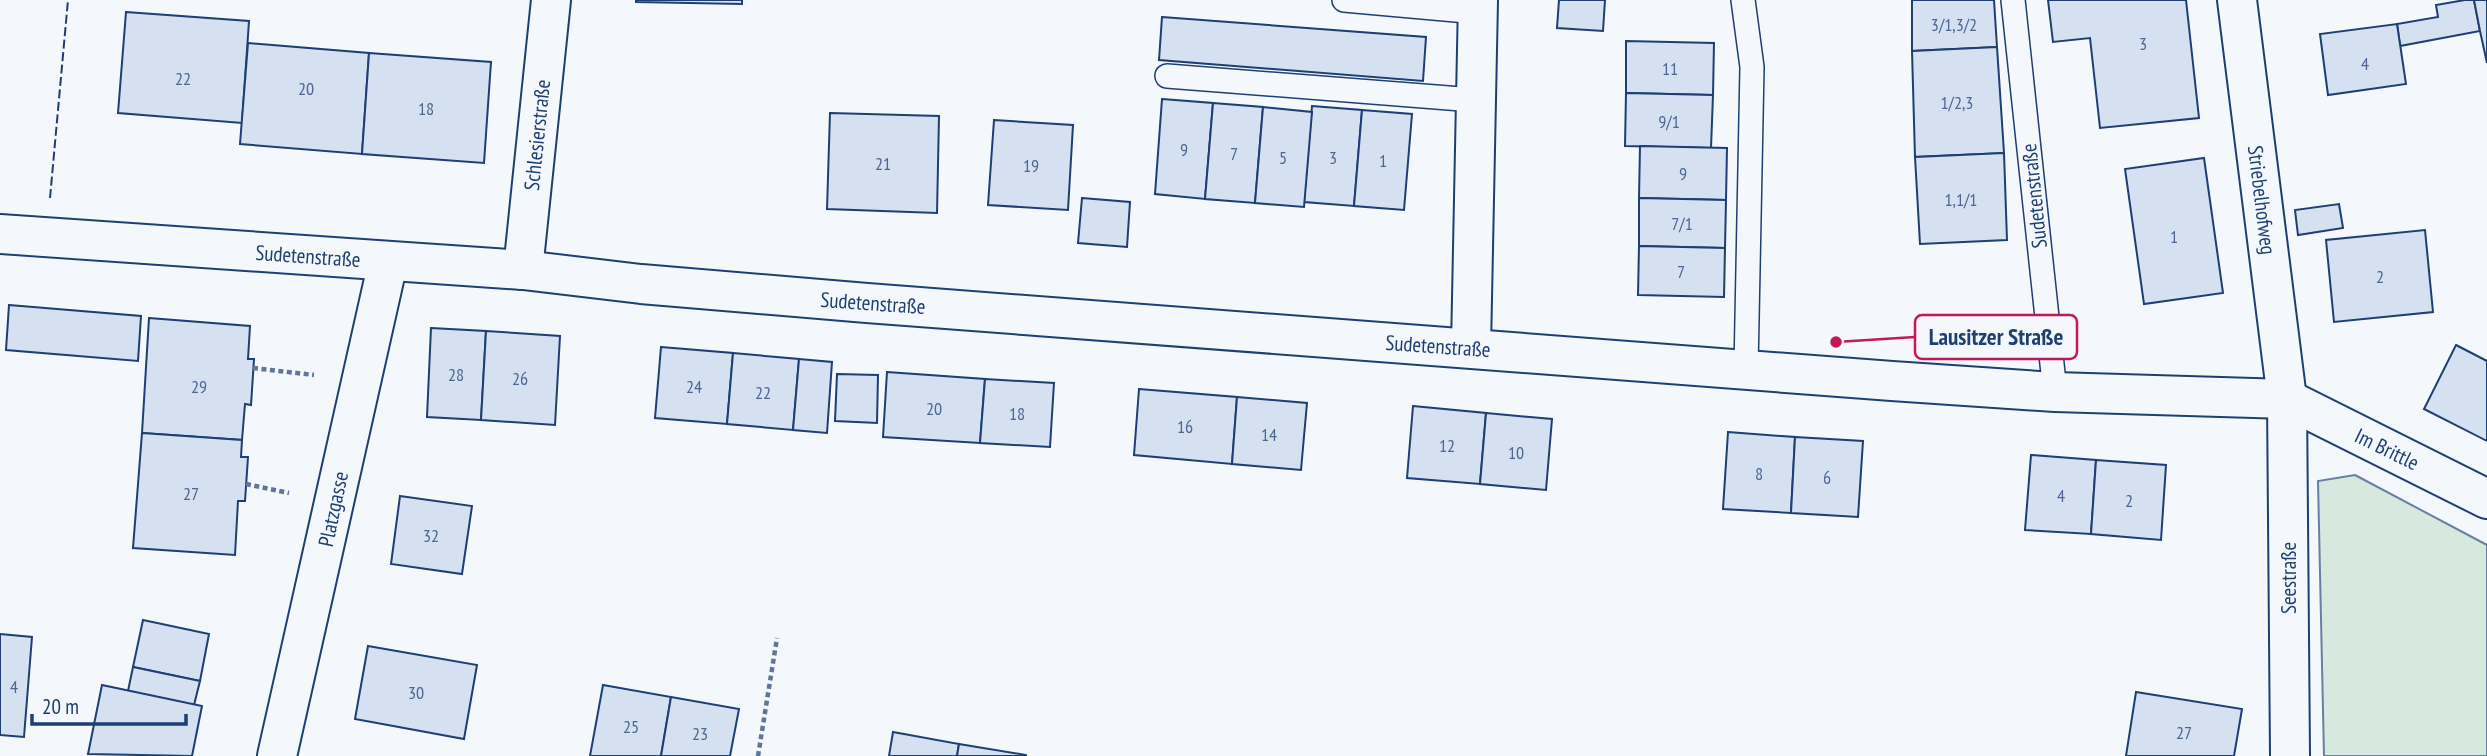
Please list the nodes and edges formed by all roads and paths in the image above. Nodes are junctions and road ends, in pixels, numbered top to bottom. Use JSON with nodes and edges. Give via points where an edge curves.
{"nodes":[{"id":1,"x":551,"y":0,"type":"edge"},
{"id":2,"x":1344,"y":0,"type":"edge"},
{"id":3,"x":1743,"y":0,"type":"edge"},
{"id":4,"x":2013,"y":0,"type":"edge"},
{"id":5,"x":2237,"y":0,"type":"edge"},
{"id":6,"x":1478,"y":6,"type":"edge"},
{"id":7,"x":1167,"y":76,"type":"dead end"},
{"id":8,"x":1474,"y":100,"type":"junction"},
{"id":9,"x":0,"y":234,"type":"edge"},
{"id":10,"x":388,"y":261,"type":"junction"},
{"id":11,"x":523,"y":270,"type":"junction"},
{"id":12,"x":1471,"y":348,"type":"junction"},
{"id":13,"x":254,"y":368,"type":"dead end"},
{"id":14,"x":1746,"y":369,"type":"junction"},
{"id":15,"x":360,"y":380,"type":"junction"},
{"id":16,"x":2056,"y":392,"type":"junction"},
{"id":17,"x":2287,"y":399,"type":"junction"},
{"id":18,"x":2487,"y":499,"type":"edge"},
{"id":19,"x":777,"y":638,"type":"dead end"},
{"id":20,"x":277,"y":756,"type":"edge"},
{"id":21,"x":758,"y":756,"type":"edge"},
{"id":22,"x":2290,"y":756,"type":"edge"}],
"edges":[{"from":1,"to":11,"type":"street","name":"Schlesierstraße"},
{"from":2,"to":6,"type":"lane"},
{"from":3,"to":14,"type":"lane","via":[[1752,66]]},
{"from":4,"to":16,"type":"lane","name":"Sudetenstraße"},
{"from":5,"to":17,"type":"street","name":"Striebelhofweg"},
{"from":6,"to":8,"type":"street"},
{"from":7,"to":8,"type":"lane"},
{"from":8,"to":12,"type":"street"},
{"from":9,"to":10,"type":"street","name":"Sudetenstraße"},
{"from":10,"to":11,"type":"street","name":"Sudetenstraße"},
{"from":10,"to":15,"type":"street","name":"Platzgasse"},
{"from":11,"to":12,"type":"street","name":"Sudetenstraße","via":[[823,299]]},
{"from":12,"to":14,"type":"street","name":"Sudetenstraße"},
{"from":13,"to":15,"type":"path"},
{"from":14,"to":16,"type":"street","name":"Sudetenstraße"},
{"from":15,"to":20,"type":"street","name":"Platzgasse"},
{"from":16,"to":17,"type":"street","name":"Sudetenstraße"},
{"from":17,"to":18,"type":"street","name":"Im Brittle"},
{"from":17,"to":22,"type":"street","name":"Seestraße"},
{"from":19,"to":21,"type":"path"}]}
